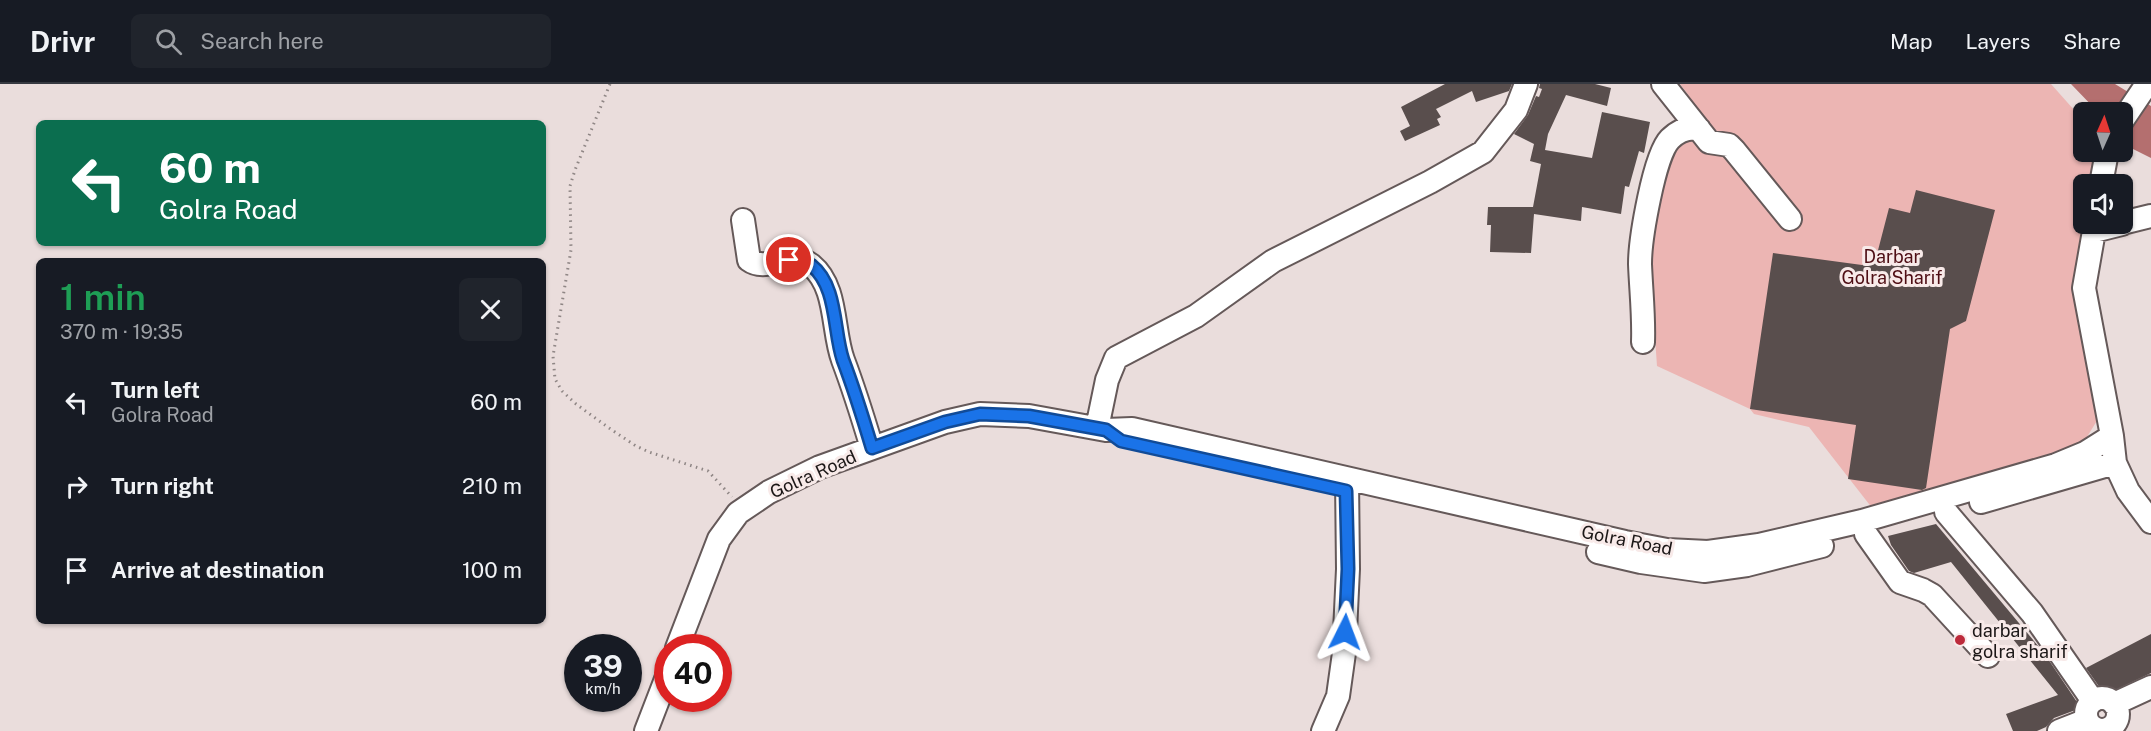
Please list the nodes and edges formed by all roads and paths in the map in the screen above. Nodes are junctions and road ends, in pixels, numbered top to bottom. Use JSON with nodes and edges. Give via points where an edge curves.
{"nodes":[{"id":1,"x":610,"y":84,"type":"edge"},
{"id":2,"x":1526,"y":84,"type":"edge"},
{"id":3,"x":1663,"y":84,"type":"edge"},
{"id":4,"x":2147,"y":84,"type":"edge"},
{"id":5,"x":2133,"y":105,"type":"edge"},
{"id":6,"x":1699,"y":129,"type":"junction"},
{"id":7,"x":2151,"y":216,"type":"edge"},
{"id":8,"x":1790,"y":219,"type":"dead end"},
{"id":9,"x":742,"y":220,"type":"dead end"},
{"id":10,"x":2133,"y":220,"type":"edge"},
{"id":11,"x":2093,"y":234,"type":"edge"},
{"id":12,"x":1643,"y":342,"type":"dead end"},
{"id":13,"x":1102,"y":429,"type":"junction"},
{"id":14,"x":2112,"y":435,"type":"junction"},
{"id":15,"x":872,"y":448,"type":"junction"},
{"id":16,"x":2115,"y":463,"type":"junction"},
{"id":17,"x":1346,"y":485,"type":"junction"},
{"id":18,"x":742,"y":511,"type":"junction"},
{"id":19,"x":1946,"y":512,"type":"junction"},
{"id":20,"x":2151,"y":522,"type":"edge"},
{"id":21,"x":1866,"y":534,"type":"junction"},
{"id":22,"x":682,"y":634,"type":"edge"},
{"id":23,"x":1988,"y":656,"type":"dead end"},
{"id":24,"x":2151,"y":687,"type":"edge"},
{"id":25,"x":654,"y":710,"type":"edge"},
{"id":26,"x":2106,"y":716,"type":"edge"},
{"id":27,"x":646,"y":731,"type":"edge"},
{"id":28,"x":1323,"y":731,"type":"edge"},
{"id":29,"x":2059,"y":731,"type":"edge"}],
"edges":[{"from":1,"to":18,"type":"path","via":[[570,186],[571,250],[553,356],[555,379],[576,404],[636,446],[708,471]]},
{"from":2,"to":13,"type":"street","via":[[1516,110],[1483,152],[1273,261],[1196,316],[1116,358],[1107,380]]},
{"from":3,"to":6,"type":"street"},
{"from":4,"to":5,"type":"street"},
{"from":6,"to":8,"type":"street","via":[[1709,142],[1729,145]]},
{"from":6,"to":12,"type":"street","via":[[1684,129],[1668,140],[1654,178],[1641,255]]},
{"from":7,"to":10,"type":"street"},
{"from":9,"to":15,"type":"street","via":[[749,260],[758,265],[801,261],[811,265],[828,290],[843,360]]},
{"from":11,"to":14,"type":"street","via":[[2084,288]]},
{"from":13,"to":15,"type":"street","name":"Golra Road","via":[[1029,416],[980,414]]},
{"from":13,"to":17,"type":"street","name":"Golra Road","via":[[1121,441]]},
{"from":14,"to":16,"type":"street"},
{"from":14,"to":17,"type":"street","name":"Golra Road","via":[[2085,453],[2056,465],[1862,521],[1759,545],[1708,552],[1667,550]]},
{"from":15,"to":18,"type":"street","name":"Golra Road","via":[[810,472],[769,492]]},
{"from":16,"to":19,"type":"street","name":"Golra Road"},
{"from":16,"to":20,"type":"street","via":[[2128,491]]},
{"from":17,"to":21,"type":"street","name":"Golra Road","via":[[1641,562],[1704,571],[1747,565]]},
{"from":17,"to":28,"type":"street","via":[[1344,653],[1338,696]]},
{"from":18,"to":22,"type":"street","name":"Golra Road","via":[[719,539]]},
{"from":19,"to":21,"type":"street","name":"Golra Road"},
{"from":19,"to":26,"type":"street","via":[[2032,613]]},
{"from":21,"to":23,"type":"street","via":[[1900,582],[1932,595]]},
{"from":24,"to":26,"type":"street"},
{"from":25,"to":27,"type":"street"},
{"from":26,"to":29,"type":"street"}]}
